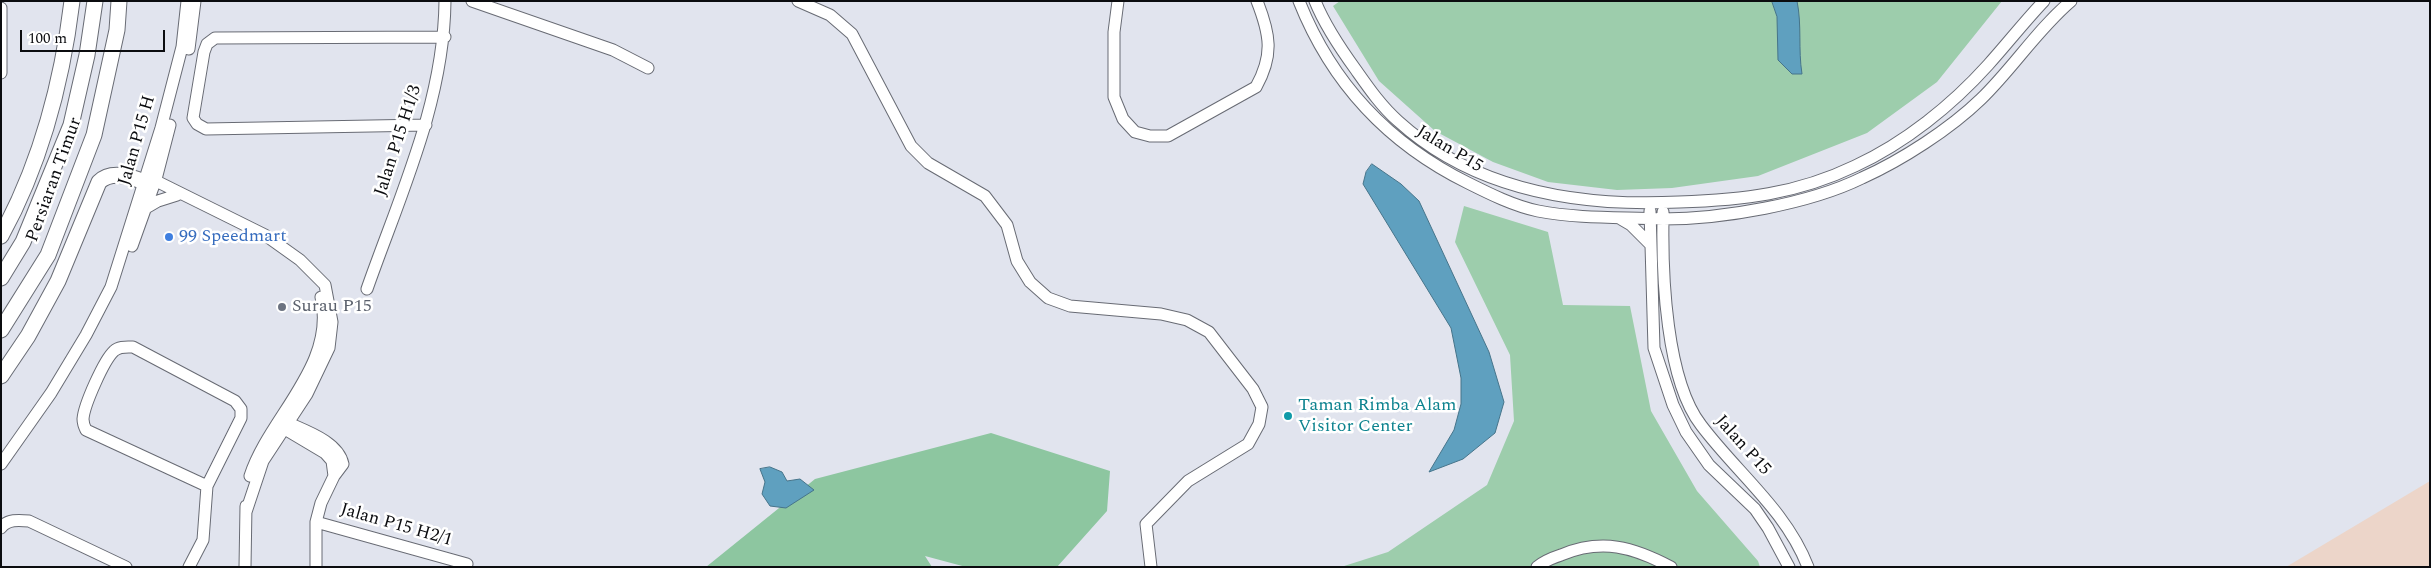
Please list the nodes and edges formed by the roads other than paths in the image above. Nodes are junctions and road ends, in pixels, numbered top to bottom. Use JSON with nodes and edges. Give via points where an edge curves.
{"nodes":[{"id":1,"x":72,"y":1,"type":"edge"},
{"id":2,"x":95,"y":1,"type":"edge"},
{"id":3,"x":120,"y":1,"type":"edge"},
{"id":4,"x":187,"y":1,"type":"edge"},
{"id":5,"x":195,"y":1,"type":"edge"},
{"id":6,"x":445,"y":1,"type":"edge"},
{"id":7,"x":472,"y":1,"type":"edge"},
{"id":8,"x":798,"y":1,"type":"edge"},
{"id":9,"x":1118,"y":1,"type":"edge"},
{"id":10,"x":1257,"y":1,"type":"edge"},
{"id":11,"x":1299,"y":1,"type":"edge"},
{"id":12,"x":1315,"y":1,"type":"edge"},
{"id":13,"x":2044,"y":1,"type":"edge"},
{"id":14,"x":2071,"y":1,"type":"edge"},
{"id":15,"x":1,"y":8,"type":"edge"},
{"id":16,"x":1322,"y":18,"type":"junction"},
{"id":17,"x":1308,"y":23,"type":"junction"},
{"id":18,"x":445,"y":37,"type":"junction"},
{"id":19,"x":648,"y":68,"type":"dead end"},
{"id":20,"x":1,"y":73,"type":"edge"},
{"id":21,"x":426,"y":125,"type":"junction"},
{"id":22,"x":160,"y":164,"type":"junction"},
{"id":23,"x":1855,"y":166,"type":"junction"},
{"id":24,"x":1862,"y":178,"type":"junction"},
{"id":25,"x":147,"y":180,"type":"junction"},
{"id":26,"x":179,"y":194,"type":"junction"},
{"id":27,"x":1650,"y":203,"type":"junction"},
{"id":28,"x":1663,"y":203,"type":"junction"},
{"id":29,"x":146,"y":208,"type":"junction"},
{"id":30,"x":1619,"y":218,"type":"junction"},
{"id":31,"x":1650,"y":218,"type":"junction"},
{"id":32,"x":1663,"y":219,"type":"junction"},
{"id":33,"x":1684,"y":219,"type":"junction"},
{"id":34,"x":1,"y":236,"type":"edge"},
{"id":35,"x":1662,"y":243,"type":"junction"},
{"id":36,"x":1650,"y":244,"type":"junction"},
{"id":37,"x":312,"y":272,"type":"junction"},
{"id":38,"x":1,"y":278,"type":"edge"},
{"id":39,"x":111,"y":287,"type":"junction"},
{"id":40,"x":367,"y":289,"type":"dead end"},
{"id":41,"x":1,"y":330,"type":"edge"},
{"id":42,"x":2,"y":375,"type":"edge"},
{"id":43,"x":307,"y":394,"type":"junction"},
{"id":44,"x":281,"y":423,"type":"junction"},
{"id":45,"x":306,"y":437,"type":"junction"},
{"id":46,"x":273,"y":446,"type":"junction"},
{"id":47,"x":1,"y":464,"type":"edge"},
{"id":48,"x":207,"y":486,"type":"junction"},
{"id":49,"x":246,"y":512,"type":"junction"},
{"id":50,"x":316,"y":522,"type":"junction"},
{"id":51,"x":1,"y":528,"type":"edge"},
{"id":52,"x":467,"y":564,"type":"dead end"},
{"id":53,"x":126,"y":567,"type":"edge"},
{"id":54,"x":189,"y":567,"type":"edge"},
{"id":55,"x":245,"y":567,"type":"edge"},
{"id":56,"x":316,"y":567,"type":"edge"},
{"id":57,"x":1151,"y":567,"type":"edge"},
{"id":58,"x":1537,"y":567,"type":"edge"},
{"id":59,"x":1671,"y":567,"type":"edge"},
{"id":60,"x":1789,"y":567,"type":"edge"},
{"id":61,"x":1808,"y":567,"type":"edge"}],
"edges":[{"from":1,"to":34,"type":"main road","via":[[55,99],[34,166]]},
{"from":2,"to":38,"type":"main road","name":"Persiaran Timur","via":[[88,55],[71,125],[23,242]]},
{"from":3,"to":41,"type":"main road","name":"Persiaran Timur","via":[[117,30],[94,135],[48,254]]},
{"from":4,"to":25,"type":"street","name":"Jalan P15 H","via":[[182,47]]},
{"from":5,"to":22,"type":"street","name":"Jalan P15 H","via":[[189,49]]},
{"from":6,"to":18,"type":"street","name":"Jalan P15 H1/3"},
{"from":7,"to":19,"type":"street","via":[[613,50]]},
{"from":8,"to":57,"type":"street","via":[[830,15],[852,34],[911,146],[928,163],[985,196],[1007,225],[1017,261],[1030,282],[1048,298],[1070,306],[1161,314],[1187,320],[1209,332],[1254,389],[1262,407],[1259,424],[1248,444],[1188,481],[1146,524]]},
{"from":9,"to":10,"type":"street","via":[[1114,32],[1114,97],[1123,120],[1134,132],[1150,136],[1168,136],[1256,87],[1269,51],[1269,33]]},
{"from":11,"to":17,"type":"street","name":"Jalan P15"},
{"from":12,"to":16,"type":"street","name":"Jalan P15"},
{"from":13,"to":23,"type":"street","name":"Jalan P15","via":[[1988,65],[1951,101],[1920,126]]},
{"from":14,"to":24,"type":"street","via":[[2053,16],[1981,99],[1940,132]]},
{"from":15,"to":20,"type":"street"},
{"from":16,"to":17,"type":"street"},
{"from":16,"to":27,"type":"street","name":"Jalan P15","via":[[1370,90],[1397,120],[1460,165],[1494,180],[1543,194],[1580,200]]},
{"from":17,"to":30,"type":"street","name":"Jalan P15","via":[[1354,97],[1388,132],[1437,168],[1492,196],[1537,211]]},
{"from":18,"to":21,"type":"street","name":"Jalan P15 H1/3"},
{"from":18,"to":21,"type":"street","via":[[215,38],[207,44],[204,52],[192,118],[206,129]]},
{"from":21,"to":40,"type":"street","name":"Jalan P15 H1/3"},
{"from":22,"to":25,"type":"street","name":"Jalan P15 H"},
{"from":22,"to":26,"type":"street","via":[[164,176]]},
{"from":23,"to":24,"type":"street"},
{"from":23,"to":28,"type":"street","name":"Jalan P15","via":[[1781,193]]},
{"from":24,"to":33,"type":"street","via":[[1833,190],[1775,206]]},
{"from":25,"to":26,"type":"street"},
{"from":25,"to":29,"type":"street","name":"Jalan P15 H"},
{"from":25,"to":39,"type":"street","name":"Jalan P15 H"},
{"from":25,"to":42,"type":"main road","via":[[114,174],[99,182],[58,281]]},
{"from":26,"to":29,"type":"street"},
{"from":26,"to":37,"type":"street","via":[[265,235]]},
{"from":27,"to":28,"type":"street","name":"Jalan P15"},
{"from":27,"to":31,"type":"street","name":"Jalan P15"},
{"from":28,"to":32,"type":"street","name":"Jalan P15"},
{"from":29,"to":39,"type":"street","name":"Jalan P15 H","via":[[121,273]]},
{"from":30,"to":31,"type":"street","name":"Jalan P15"},
{"from":30,"to":36,"type":"street","via":[[1635,228]]},
{"from":31,"to":32,"type":"street"},
{"from":31,"to":36,"type":"street","name":"Jalan P15"},
{"from":32,"to":33,"type":"street"},
{"from":32,"to":35,"type":"street","name":"Jalan P15"},
{"from":33,"to":35,"type":"street","via":[[1672,228]]},
{"from":35,"to":61,"type":"street","name":"Jalan P15","via":[[1672,344],[1681,384],[1699,423],[1777,513]]},
{"from":36,"to":60,"type":"street","name":"Jalan P15","via":[[1654,348],[1673,405],[1686,432],[1709,465],[1755,509]]},
{"from":37,"to":43,"type":"street","via":[[325,285],[332,322],[329,348]]},
{"from":37,"to":44,"type":"street","via":[[322,301],[320,344]]},
{"from":39,"to":47,"type":"street","name":"Jalan P15 H","via":[[51,393]]},
{"from":43,"to":44,"type":"street"},
{"from":43,"to":45,"type":"street","via":[[300,420]]},
{"from":44,"to":45,"type":"street"},
{"from":44,"to":46,"type":"street"},
{"from":44,"to":49,"type":"street","via":[[255,459],[247,485]]},
{"from":45,"to":46,"type":"street"},
{"from":45,"to":50,"type":"street","via":[[332,461],[334,476]]},
{"from":46,"to":49,"type":"street","via":[[263,461]]},
{"from":48,"to":48,"type":"street","via":[[241,418],[241,408],[235,401],[132,347],[114,350],[84,410],[86,430]]},
{"from":48,"to":54,"type":"street","via":[[203,540]]},
{"from":49,"to":55,"type":"street"},
{"from":50,"to":52,"type":"street","name":"Jalan P15 H2/1"},
{"from":50,"to":56,"type":"street"},
{"from":51,"to":53,"type":"street","via":[[17,520],[29,521]]},
{"from":58,"to":59,"type":"street","via":[[1572,550],[1614,545]]}]}
